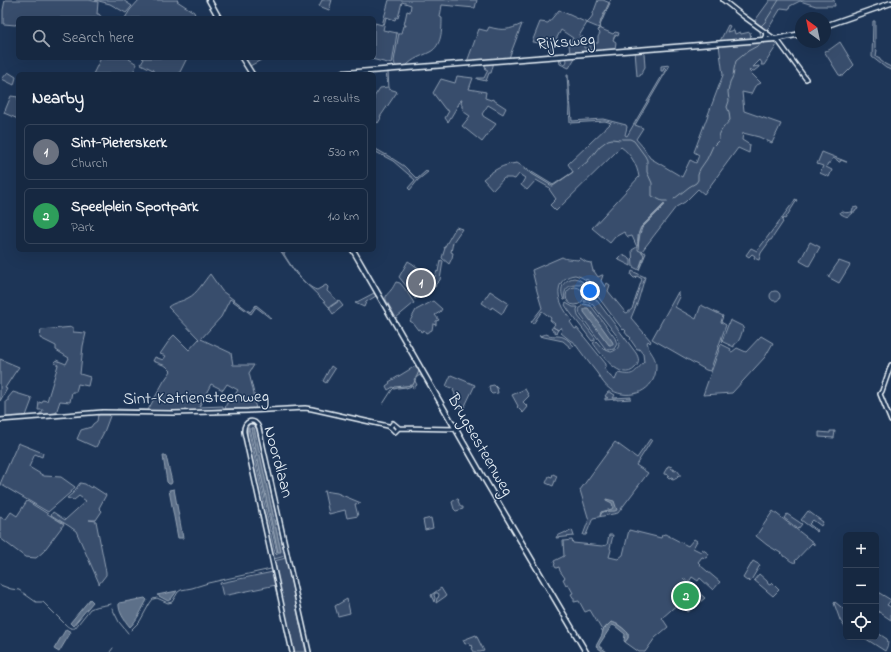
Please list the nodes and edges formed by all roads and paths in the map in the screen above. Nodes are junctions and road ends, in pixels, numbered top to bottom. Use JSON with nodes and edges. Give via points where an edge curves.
{"nodes":[{"id":1,"x":209,"y":0,"type":"edge"},
{"id":2,"x":723,"y":0,"type":"edge"},
{"id":3,"x":891,"y":3,"type":"edge"},
{"id":4,"x":219,"y":16,"type":"edge"},
{"id":5,"x":831,"y":24,"type":"edge"},
{"id":6,"x":766,"y":33,"type":"junction"},
{"id":7,"x":795,"y":35,"type":"edge"},
{"id":8,"x":775,"y":39,"type":"junction"},
{"id":9,"x":764,"y":40,"type":"junction"},
{"id":10,"x":243,"y":60,"type":"edge"},
{"id":11,"x":251,"y":72,"type":"edge"},
{"id":12,"x":357,"y":72,"type":"edge"},
{"id":13,"x":806,"y":79,"type":"dead end"},
{"id":14,"x":354,"y":252,"type":"edge"},
{"id":15,"x":891,"y":365,"type":"edge"},
{"id":16,"x":0,"y":420,"type":"edge"},
{"id":17,"x":891,"y":421,"type":"edge"},
{"id":18,"x":390,"y":427,"type":"junction"},
{"id":19,"x":399,"y":428,"type":"junction"},
{"id":20,"x":456,"y":429,"type":"junction"},
{"id":21,"x":292,"y":652,"type":"edge"},
{"id":22,"x":308,"y":652,"type":"edge"},
{"id":23,"x":586,"y":652,"type":"edge"}],
"edges":[{"from":1,"to":4,"type":"main road"},
{"from":2,"to":6,"type":"street"},
{"from":3,"to":5,"type":"main road"},
{"from":6,"to":8,"type":"street"},
{"from":6,"to":9,"type":"main road"},
{"from":7,"to":8,"type":"main road","name":"Rijksweg"},
{"from":8,"to":9,"type":"main road","name":"Rijksweg"},
{"from":8,"to":13,"type":"street"},
{"from":9,"to":12,"type":"main road","name":"Rijksweg"},
{"from":10,"to":11,"type":"main road"},
{"from":14,"to":20,"type":"main road","name":"Brugsesteenweg"},
{"from":15,"to":17,"type":"street","via":[[880,394]]},
{"from":16,"to":18,"type":"street","name":"Sint-Katriensteenweg","via":[[102,412],[174,413],[312,408]]},
{"from":18,"to":19,"type":"street","via":[[395,432]]},
{"from":18,"to":19,"type":"street","via":[[393,423]]},
{"from":19,"to":20,"type":"street"},
{"from":20,"to":23,"type":"main road","name":"Brugsesteenweg"},
{"from":21,"to":22,"type":"street","name":"Noordlaan","via":[[244,432],[244,425],[249,422],[258,424],[260,431]]}]}
